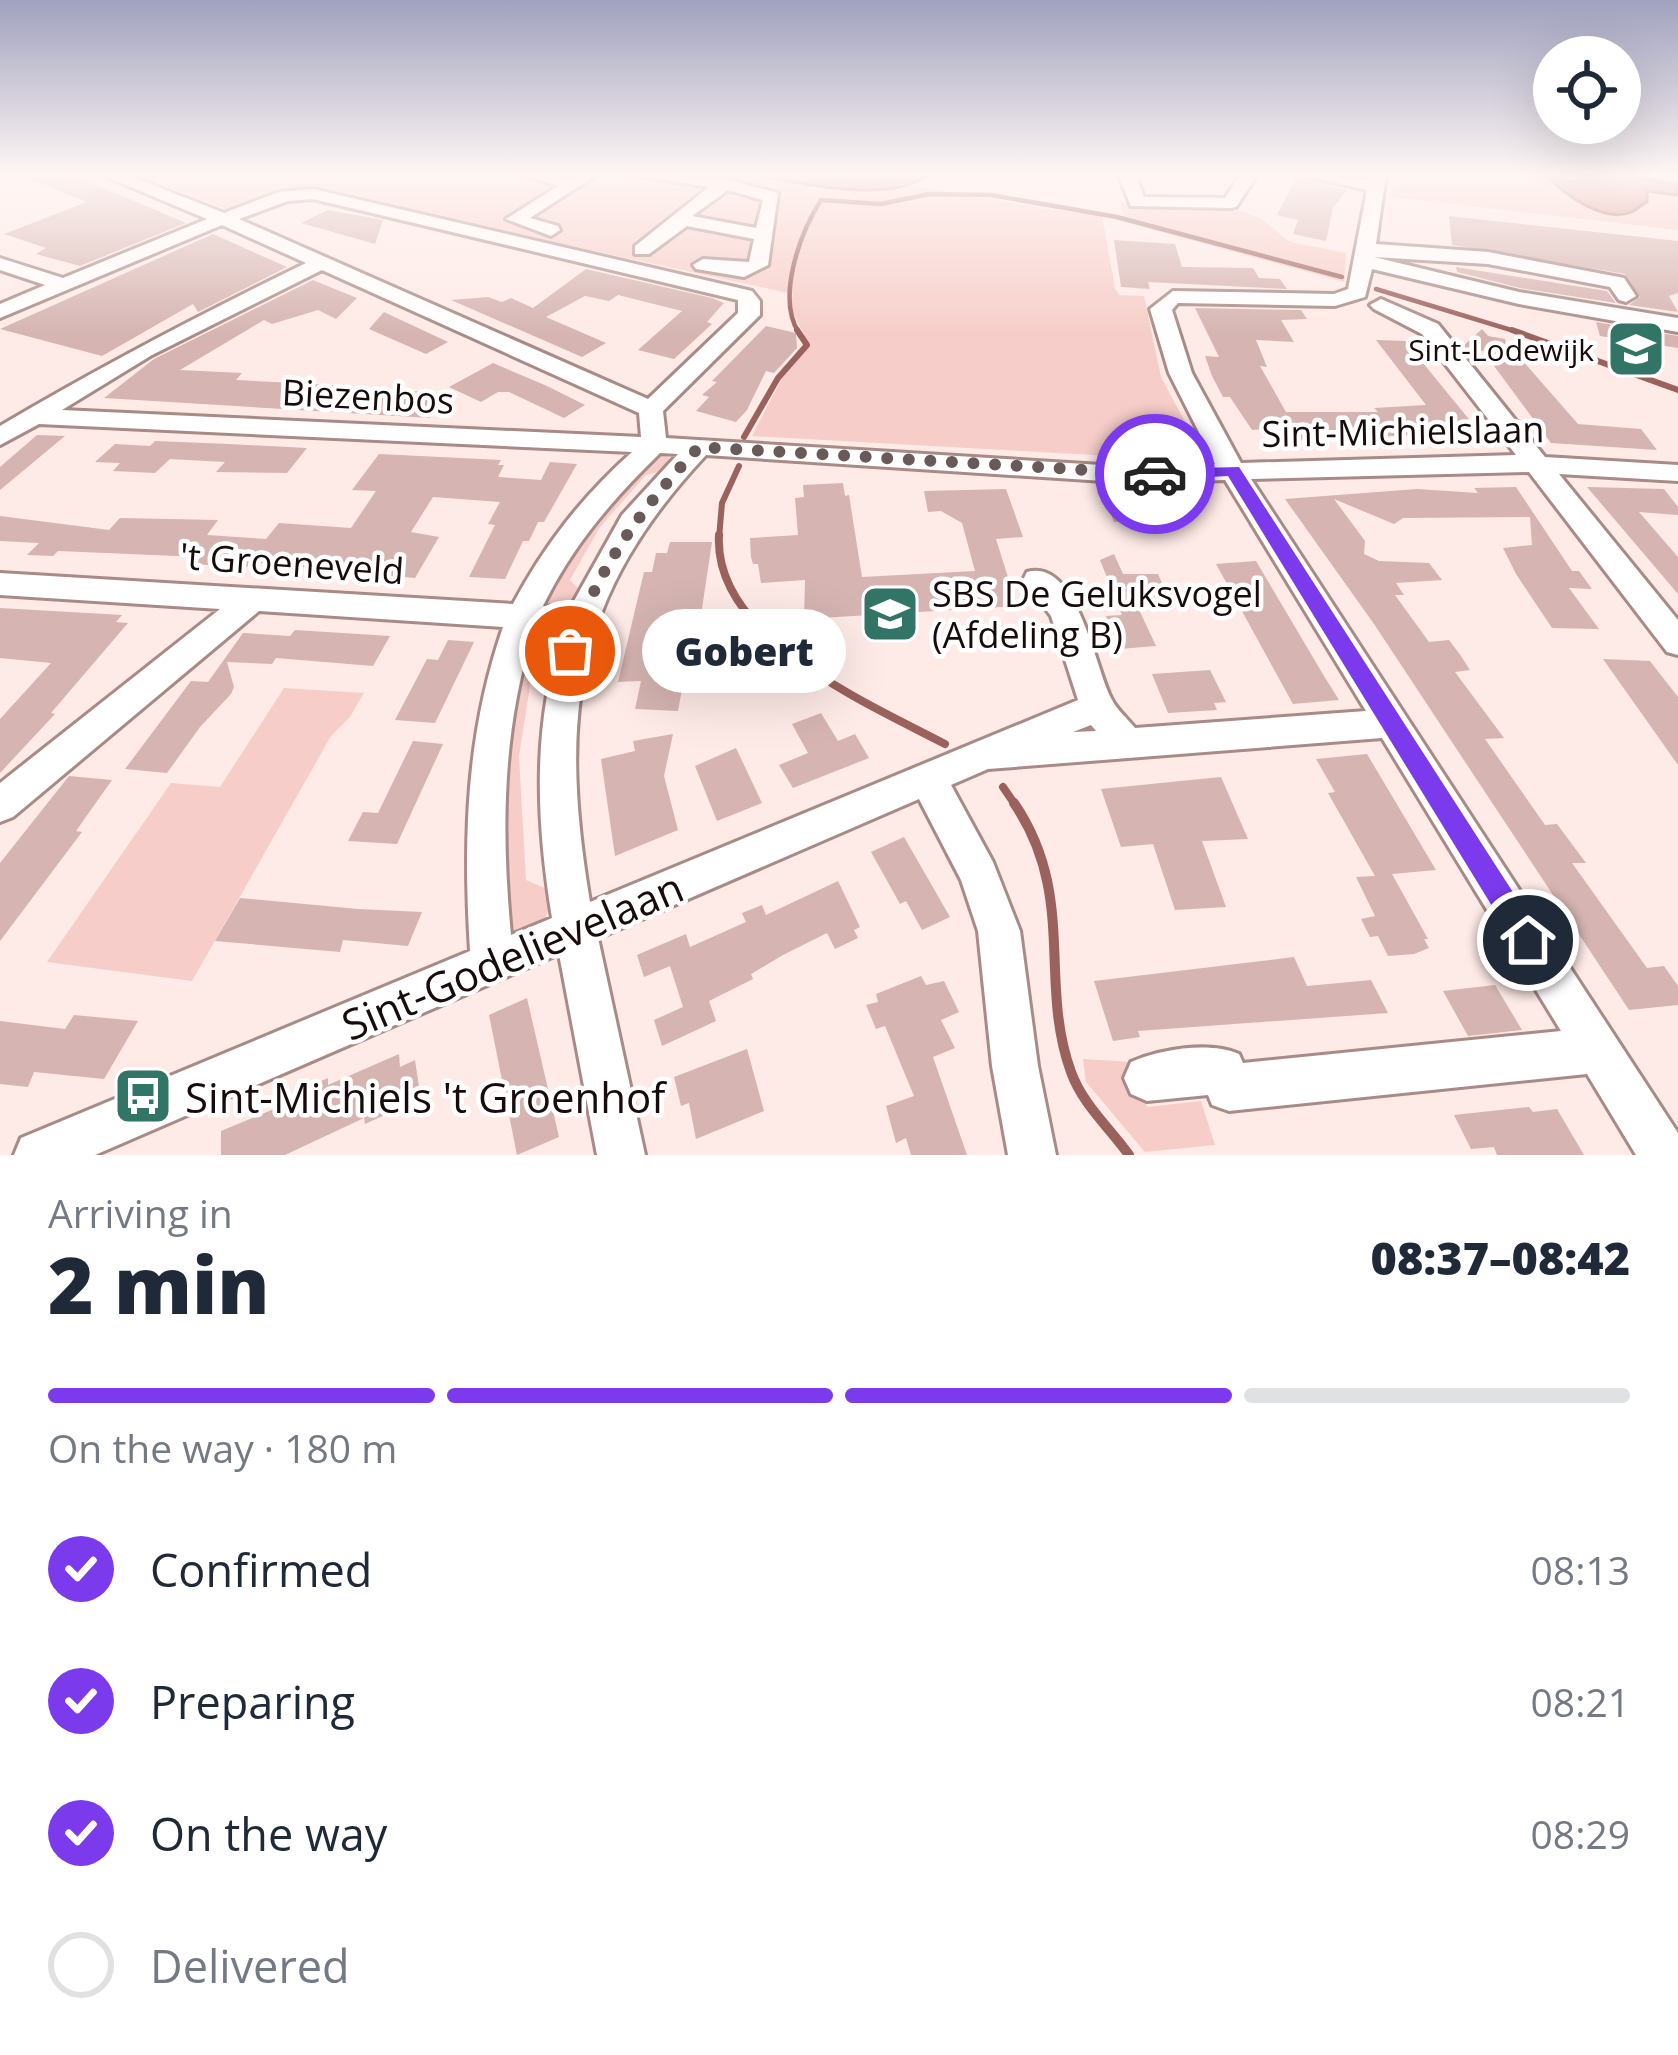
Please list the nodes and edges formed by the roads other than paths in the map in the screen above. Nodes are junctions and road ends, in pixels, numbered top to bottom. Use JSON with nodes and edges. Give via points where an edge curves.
{"nodes":[{"id":1,"x":200,"y":228,"type":"edge"},
{"id":2,"x":242,"y":228,"type":"edge"},
{"id":3,"x":458,"y":228,"type":"edge"},
{"id":4,"x":551,"y":228,"type":"edge"},
{"id":5,"x":673,"y":228,"type":"edge"},
{"id":6,"x":724,"y":228,"type":"edge"},
{"id":7,"x":766,"y":228,"type":"edge"},
{"id":8,"x":1369,"y":228,"type":"edge"},
{"id":9,"x":765,"y":236,"type":"junction"},
{"id":10,"x":642,"y":250,"type":"junction"},
{"id":11,"x":1365,"y":255,"type":"junction"},
{"id":12,"x":321,"y":263,"type":"junction"},
{"id":13,"x":0,"y":264,"type":"edge"},
{"id":14,"x":61,"y":284,"type":"junction"},
{"id":15,"x":1626,"y":296,"type":"dead end"},
{"id":16,"x":1381,"y":305,"type":"dead end"},
{"id":17,"x":0,"y":312,"type":"edge"},
{"id":18,"x":1678,"y":325,"type":"edge"},
{"id":19,"x":651,"y":409,"type":"junction"},
{"id":20,"x":33,"y":416,"type":"junction"},
{"id":21,"x":0,"y":437,"type":"edge"},
{"id":22,"x":654,"y":445,"type":"junction"},
{"id":23,"x":699,"y":447,"type":"junction"},
{"id":24,"x":1534,"y":463,"type":"junction"},
{"id":25,"x":1233,"y":470,"type":"junction"},
{"id":26,"x":1678,"y":473,"type":"edge"},
{"id":27,"x":1038,"y":580,"type":"dead end"},
{"id":28,"x":0,"y":584,"type":"edge"},
{"id":29,"x":252,"y":600,"type":"junction"},
{"id":30,"x":522,"y":617,"type":"junction"},
{"id":31,"x":580,"y":620,"type":"junction"},
{"id":32,"x":1678,"y":643,"type":"edge"},
{"id":33,"x":1097,"y":706,"type":"junction"},
{"id":34,"x":1391,"y":723,"type":"junction"},
{"id":35,"x":1127,"y":743,"type":"junction"},
{"id":36,"x":985,"y":754,"type":"junction"},
{"id":37,"x":928,"y":779,"type":"junction"},
{"id":38,"x":0,"y":805,"type":"edge"},
{"id":39,"x":572,"y":930,"type":"junction"},
{"id":40,"x":492,"y":963,"type":"junction"},
{"id":41,"x":1597,"y":1049,"type":"junction"},
{"id":42,"x":1147,"y":1078,"type":"dead end"},
{"id":43,"x":119,"y":1137,"type":"edge"},
{"id":44,"x":38,"y":1155,"type":"edge"},
{"id":45,"x":620,"y":1155,"type":"edge"},
{"id":46,"x":1032,"y":1155,"type":"edge"},
{"id":47,"x":1664,"y":1155,"type":"edge"}],
"edges":[{"from":1,"to":14,"type":"street"},
{"from":2,"to":12,"type":"street"},
{"from":3,"to":19,"type":"street","via":[[745,295],[749,315]]},
{"from":4,"to":10,"type":"street"},
{"from":5,"to":10,"type":"street"},
{"from":6,"to":9,"type":"street"},
{"from":7,"to":9,"type":"street"},
{"from":8,"to":11,"type":"street"},
{"from":9,"to":10,"type":"street","via":[[758,265],[744,271]]},
{"from":11,"to":15,"type":"street","via":[[1405,249],[1559,268],[1616,282]]},
{"from":11,"to":18,"type":"street","via":[[1519,298]]},
{"from":11,"to":25,"type":"street","via":[[1350,297],[1184,296],[1162,304],[1186,392]]},
{"from":12,"to":19,"type":"street"},
{"from":12,"to":20,"type":"street","via":[[173,334]]},
{"from":13,"to":14,"type":"street"},
{"from":14,"to":17,"type":"street"},
{"from":16,"to":24,"type":"street","via":[[1430,329]]},
{"from":19,"to":22,"type":"street"},
{"from":20,"to":21,"type":"street"},
{"from":20,"to":22,"type":"street","name":"Biezenbos"},
{"from":22,"to":23,"type":"street","name":"Biezenbos"},
{"from":22,"to":30,"type":"street","via":[[567,534]]},
{"from":23,"to":25,"type":"street","name":"Sint-Michielslaan","via":[[1135,475]]},
{"from":23,"to":31,"type":"street","via":[[631,524]]},
{"from":24,"to":25,"type":"street","name":"Sint-Michielslaan"},
{"from":24,"to":26,"type":"street","name":"Sint-Michielslaan"},
{"from":24,"to":32,"type":"street"},
{"from":25,"to":34,"type":"street"},
{"from":27,"to":33,"type":"street","via":[[1065,612]]},
{"from":28,"to":29,"type":"street","name":"'t Groeneveld"},
{"from":29,"to":30,"type":"street","name":"'t Groeneveld"},
{"from":29,"to":38,"type":"street"},
{"from":30,"to":31,"type":"street","name":"'t Groeneveld"},
{"from":30,"to":40,"type":"street","via":[[494,701],[484,774]]},
{"from":31,"to":39,"type":"street","via":[[560,682],[554,744],[554,813]]},
{"from":33,"to":35,"type":"street"},
{"from":33,"to":36,"type":"street","name":"Sint-Godelievelaan"},
{"from":34,"to":35,"type":"street","name":"Sint-Godelievelaan"},
{"from":34,"to":41,"type":"street"},
{"from":35,"to":36,"type":"street","name":"Sint-Godelievelaan"},
{"from":36,"to":37,"type":"street","name":"Sint-Godelievelaan"},
{"from":37,"to":39,"type":"street","name":"Sint-Godelievelaan"},
{"from":37,"to":46,"type":"street","via":[[999,931]]},
{"from":39,"to":40,"type":"street","name":"Sint-Godelievelaan"},
{"from":39,"to":45,"type":"street"},
{"from":40,"to":43,"type":"street","name":"Sint-Godelievelaan"},
{"from":41,"to":42,"type":"street","via":[[1229,1088],[1223,1070]]},
{"from":41,"to":47,"type":"street"},
{"from":43,"to":44,"type":"street","name":"Sint-Godelievelaan"}]}
